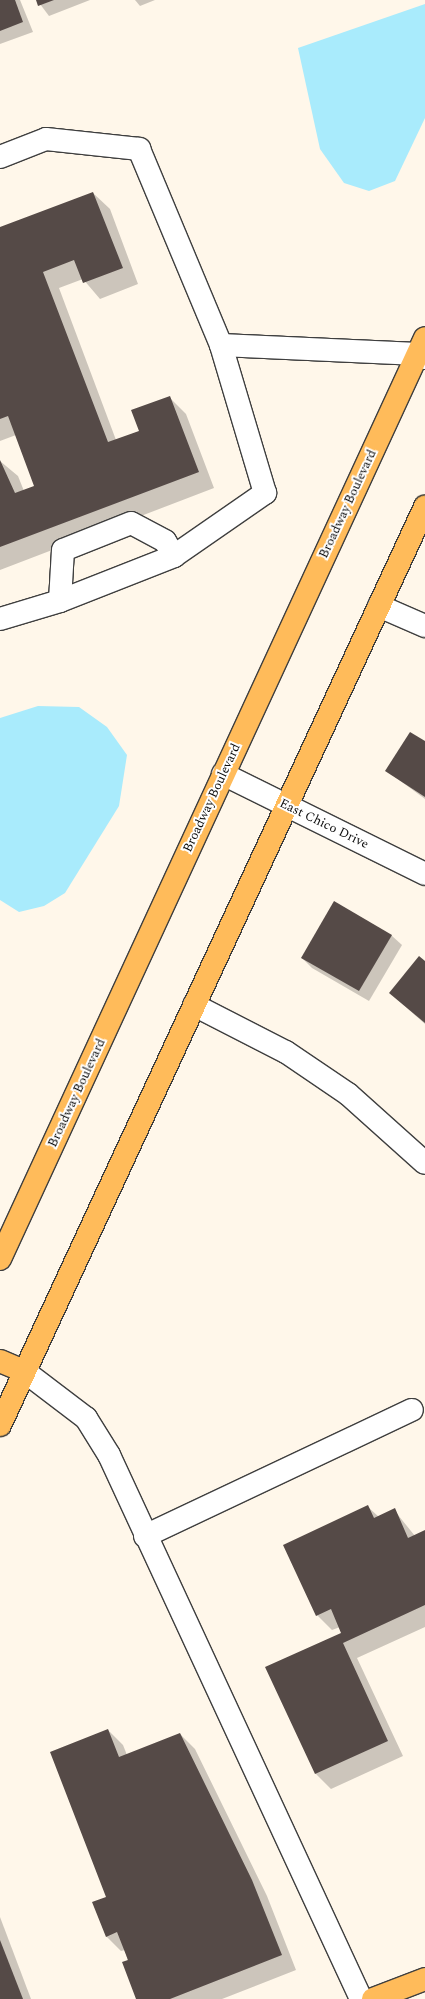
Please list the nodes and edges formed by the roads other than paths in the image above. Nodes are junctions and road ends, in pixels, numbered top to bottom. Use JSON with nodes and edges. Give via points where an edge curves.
{"nodes":[{"id":1,"x":0,"y":157,"type":"edge"},
{"id":2,"x":221,"y":345,"type":"junction"},
{"id":3,"x":423,"y":350,"type":"edge"},
{"id":4,"x":425,"y":507,"type":"edge"},
{"id":5,"x":174,"y":556,"type":"junction"},
{"id":6,"x":60,"y":601,"type":"junction"},
{"id":7,"x":379,"y":606,"type":"junction"},
{"id":8,"x":0,"y":619,"type":"edge"},
{"id":9,"x":425,"y":626,"type":"edge"},
{"id":10,"x":223,"y":774,"type":"junction"},
{"id":11,"x":286,"y":806,"type":"junction"},
{"id":12,"x":425,"y":874,"type":"edge"},
{"id":13,"x":194,"y":1004,"type":"junction"},
{"id":14,"x":425,"y":1164,"type":"edge"},
{"id":15,"x":6,"y":1231,"type":"edge"},
{"id":16,"x":0,"y":1259,"type":"edge"},
{"id":17,"x":0,"y":1361,"type":"edge"},
{"id":18,"x":24,"y":1371,"type":"junction"},
{"id":19,"x":412,"y":1410,"type":"dead end"},
{"id":20,"x":0,"y":1425,"type":"edge"},
{"id":21,"x":145,"y":1536,"type":"junction"},
{"id":22,"x":425,"y":1979,"type":"edge"},
{"id":23,"x":361,"y":1999,"type":"edge"},
{"id":24,"x":373,"y":1999,"type":"edge"}],
"edges":[{"from":1,"to":2,"type":"street","via":[[46,139],[140,150]]},
{"from":2,"to":3,"type":"street"},
{"from":2,"to":5,"type":"street","via":[[265,493]]},
{"from":3,"to":10,"type":"main road","name":"Broadway Boulevard"},
{"from":4,"to":7,"type":"main road"},
{"from":5,"to":6,"type":"street"},
{"from":5,"to":6,"type":"street","via":[[165,541],[131,523],[77,544],[63,550]]},
{"from":6,"to":8,"type":"street"},
{"from":7,"to":9,"type":"street"},
{"from":7,"to":11,"type":"main road"},
{"from":10,"to":11,"type":"street","name":"East Chico Drive"},
{"from":10,"to":15,"type":"main road","name":"Broadway Boulevard"},
{"from":11,"to":12,"type":"street","name":"East Chico Drive"},
{"from":11,"to":13,"type":"main road"},
{"from":13,"to":14,"type":"street","via":[[286,1052],[342,1090]]},
{"from":13,"to":18,"type":"main road"},
{"from":15,"to":16,"type":"main road","name":"Broadway Boulevard"},
{"from":17,"to":18,"type":"main road"},
{"from":18,"to":20,"type":"main road"},
{"from":18,"to":21,"type":"street","via":[[86,1418],[109,1455]]},
{"from":19,"to":21,"type":"street"},
{"from":21,"to":23,"type":"street","via":[[340,1948]]},
{"from":22,"to":24,"type":"main road"}]}
